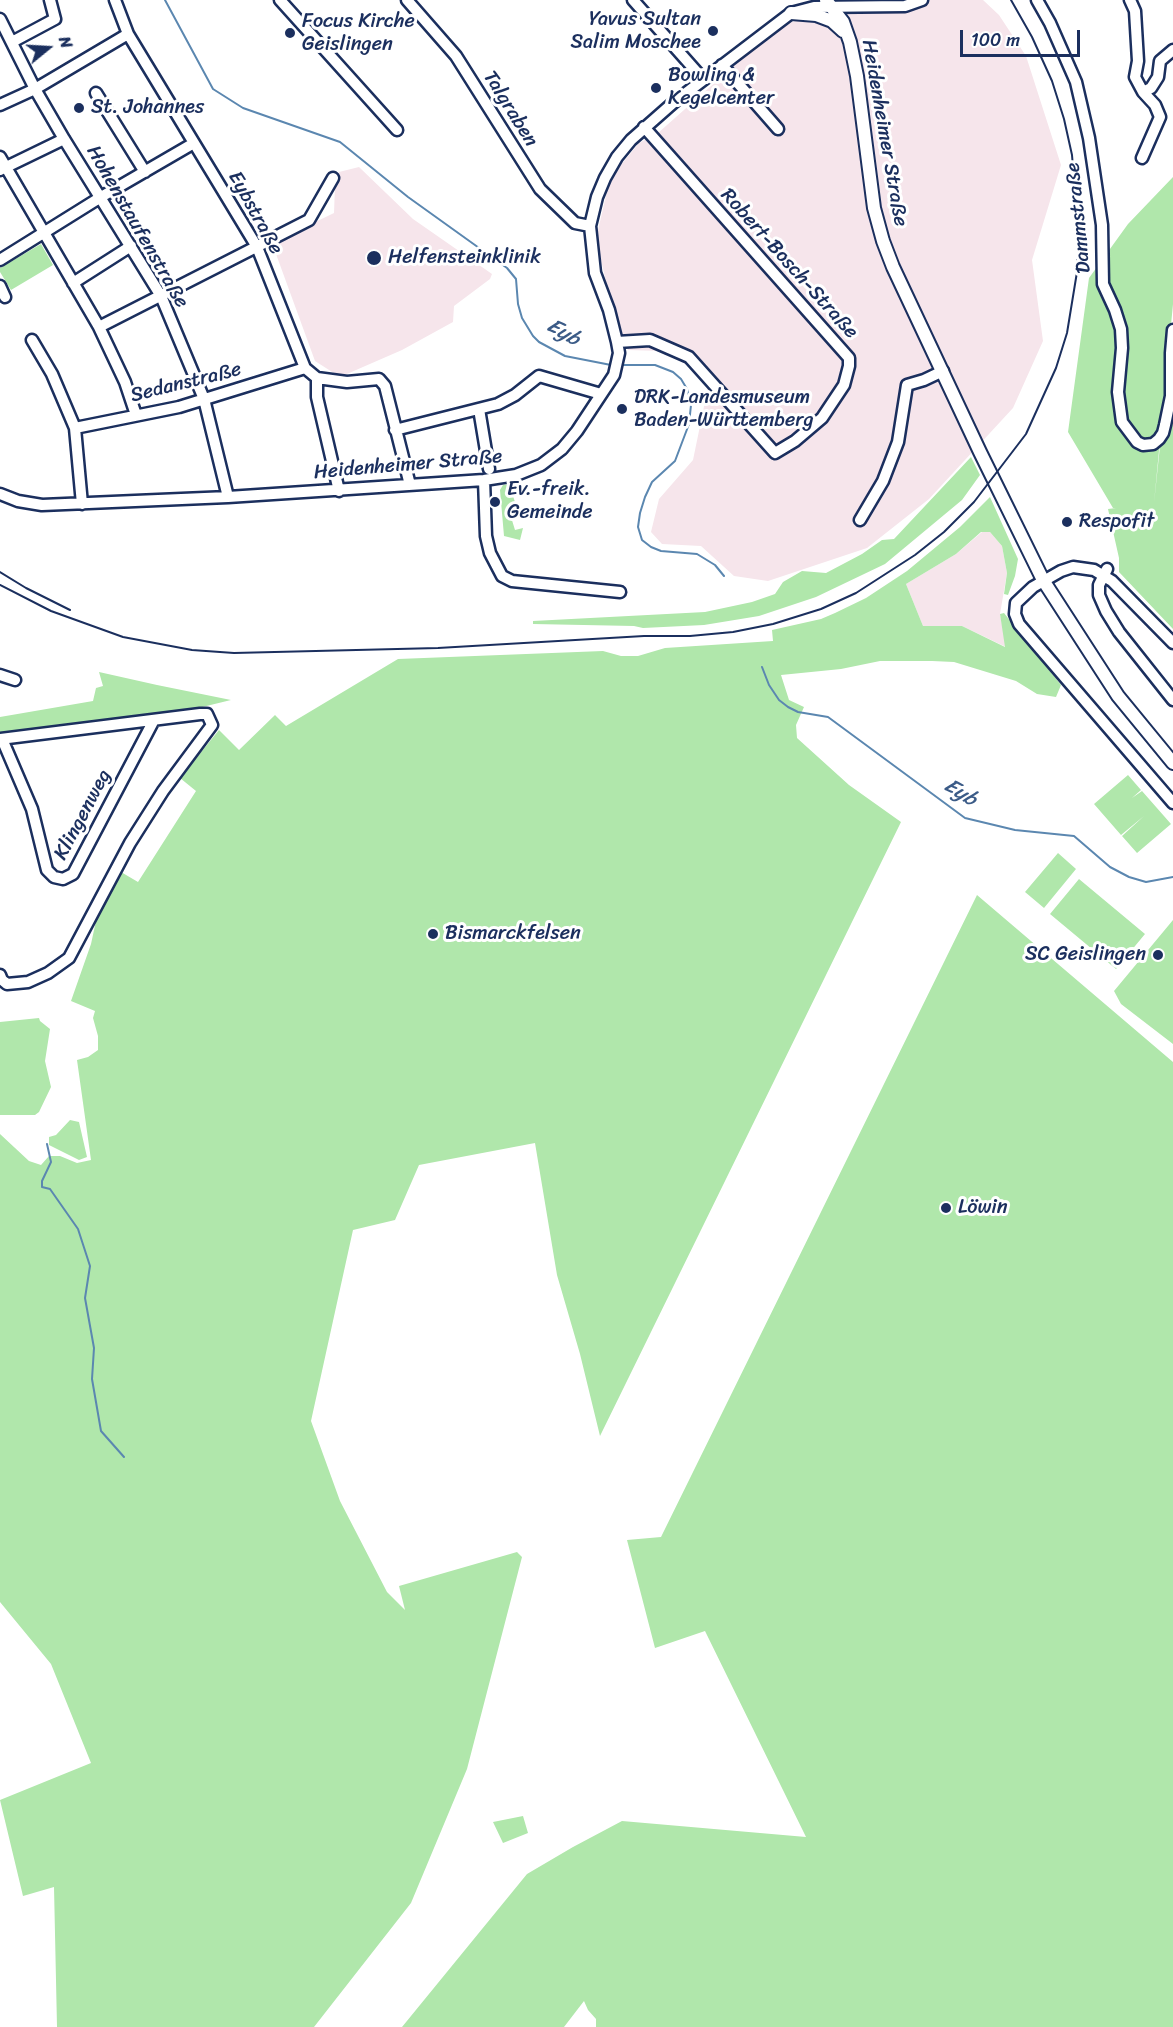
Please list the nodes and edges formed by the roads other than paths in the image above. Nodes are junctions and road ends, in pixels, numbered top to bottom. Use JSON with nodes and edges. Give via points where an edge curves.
{"nodes":[{"id":1,"x":50,"y":0,"type":"edge"},
{"id":2,"x":115,"y":0,"type":"edge"},
{"id":3,"x":280,"y":0,"type":"edge"},
{"id":4,"x":407,"y":0,"type":"edge"},
{"id":5,"x":633,"y":0,"type":"edge"},
{"id":6,"x":799,"y":0,"type":"edge"},
{"id":7,"x":922,"y":0,"type":"edge"},
{"id":8,"x":1037,"y":0,"type":"edge"},
{"id":9,"x":1130,"y":0,"type":"edge"},
{"id":10,"x":830,"y":4,"type":"edge"},
{"id":11,"x":792,"y":13,"type":"junction"},
{"id":12,"x":0,"y":19,"type":"edge"},
{"id":13,"x":128,"y":34,"type":"junction"},
{"id":14,"x":847,"y":38,"type":"junction"},
{"id":15,"x":12,"y":42,"type":"junction"},
{"id":16,"x":1173,"y":50,"type":"edge"},
{"id":17,"x":722,"y":65,"type":"junction"},
{"id":18,"x":703,"y":79,"type":"junction"},
{"id":19,"x":35,"y":89,"type":"junction"},
{"id":20,"x":1143,"y":92,"type":"junction"},
{"id":21,"x":96,"y":93,"type":"dead end"},
{"id":22,"x":0,"y":105,"type":"edge"},
{"id":23,"x":644,"y":127,"type":"junction"},
{"id":24,"x":778,"y":129,"type":"dead end"},
{"id":25,"x":397,"y":130,"type":"dead end"},
{"id":26,"x":64,"y":139,"type":"junction"},
{"id":27,"x":194,"y":143,"type":"junction"},
{"id":28,"x":0,"y":157,"type":"edge"},
{"id":29,"x":1142,"y":158,"type":"dead end"},
{"id":30,"x":3,"y":169,"type":"edge"},
{"id":31,"x":145,"y":172,"type":"junction"},
{"id":32,"x":333,"y":178,"type":"dead end"},
{"id":33,"x":101,"y":197,"type":"junction"},
{"id":34,"x":590,"y":226,"type":"junction"},
{"id":35,"x":44,"y":234,"type":"junction"},
{"id":36,"x":131,"y":246,"type":"junction"},
{"id":37,"x":257,"y":247,"type":"junction"},
{"id":38,"x":0,"y":260,"type":"edge"},
{"id":39,"x":73,"y":283,"type":"junction"},
{"id":40,"x":0,"y":286,"type":"edge"},
{"id":41,"x":161,"y":296,"type":"junction"},
{"id":42,"x":5,"y":297,"type":"dead end"},
{"id":43,"x":99,"y":327,"type":"junction"},
{"id":44,"x":1173,"y":330,"type":"edge"},
{"id":45,"x":32,"y":340,"type":"dead end"},
{"id":46,"x":618,"y":348,"type":"junction"},
{"id":47,"x":305,"y":368,"type":"junction"},
{"id":48,"x":943,"y":371,"type":"junction"},
{"id":49,"x":317,"y":378,"type":"junction"},
{"id":50,"x":601,"y":394,"type":"junction"},
{"id":51,"x":204,"y":399,"type":"junction"},
{"id":52,"x":480,"y":409,"type":"junction"},
{"id":53,"x":136,"y":415,"type":"junction"},
{"id":54,"x":75,"y":428,"type":"junction"},
{"id":55,"x":396,"y":430,"type":"junction"},
{"id":56,"x":489,"y":468,"type":"dead end"},
{"id":57,"x":484,"y":480,"type":"junction"},
{"id":58,"x":410,"y":486,"type":"junction"},
{"id":59,"x":339,"y":491,"type":"junction"},
{"id":60,"x":0,"y":494,"type":"edge"},
{"id":61,"x":228,"y":497,"type":"junction"},
{"id":62,"x":82,"y":504,"type":"junction"},
{"id":63,"x":860,"y":520,"type":"dead end"},
{"id":64,"x":1105,"y":571,"type":"junction"},
{"id":65,"x":1043,"y":580,"type":"junction"},
{"id":66,"x":620,"y":592,"type":"dead end"},
{"id":67,"x":1173,"y":643,"type":"edge"},
{"id":68,"x":0,"y":675,"type":"edge"},
{"id":69,"x":15,"y":680,"type":"dead end"},
{"id":70,"x":1173,"y":700,"type":"edge"},
{"id":71,"x":154,"y":720,"type":"junction"},
{"id":72,"x":1,"y":739,"type":"edge"},
{"id":73,"x":1173,"y":763,"type":"edge"},
{"id":74,"x":1173,"y":803,"type":"edge"},
{"id":75,"x":0,"y":975,"type":"edge"}],
"edges":[{"from":1,"to":15,"type":"street","via":[[55,19]]},
{"from":2,"to":13,"type":"street","name":"Eybstraße"},
{"from":3,"to":25,"type":"street"},
{"from":4,"to":34,"type":"street","name":"Talgraben","via":[[456,56],[540,189],[575,223]]},
{"from":5,"to":18,"type":"street"},
{"from":6,"to":11,"type":"street"},
{"from":7,"to":10,"type":"street","via":[[905,6]]},
{"from":8,"to":44,"type":"street","name":"Dammstraße","via":[[1076,82],[1102,225],[1103,284],[1121,329],[1118,392],[1122,422],[1143,445],[1153,444],[1163,433],[1171,396]]},
{"from":9,"to":20,"type":"street","via":[[1135,11],[1135,77]]},
{"from":10,"to":11,"type":"street","name":"Heidenheimer Straße"},
{"from":10,"to":14,"type":"main road","name":"Heidenheimer Straße","via":[[846,29]]},
{"from":11,"to":14,"type":"main road","via":[[832,21]]},
{"from":11,"to":17,"type":"street","name":"Heidenheimer Straße"},
{"from":12,"to":15,"type":"street","name":"Hohenstaufenstraße"},
{"from":13,"to":19,"type":"street"},
{"from":13,"to":27,"type":"street","name":"Eybstraße"},
{"from":14,"to":48,"type":"main road","name":"Heidenheimer Straße","via":[[877,223],[893,267]]},
{"from":15,"to":19,"type":"street","name":"Hohenstaufenstraße"},
{"from":16,"to":20,"type":"street","via":[[1160,61],[1158,77]]},
{"from":17,"to":18,"type":"street","name":"Heidenheimer Straße"},
{"from":17,"to":24,"type":"street"},
{"from":18,"to":23,"type":"street","name":"Heidenheimer Straße"},
{"from":19,"to":22,"type":"street"},
{"from":19,"to":26,"type":"street","name":"Hohenstaufenstraße"},
{"from":20,"to":29,"type":"street","via":[[1160,117]]},
{"from":21,"to":31,"type":"street"},
{"from":23,"to":34,"type":"street","name":"Heidenheimer Straße","via":[[617,157],[605,178]]},
{"from":23,"to":46,"type":"street","name":"Robert-Bosch-Straße","via":[[849,358],[849,366],[844,385],[822,418],[775,453],[689,357],[650,340]]},
{"from":26,"to":30,"type":"street"},
{"from":26,"to":33,"type":"street","name":"Hohenstaufenstraße"},
{"from":27,"to":31,"type":"street"},
{"from":27,"to":37,"type":"street","name":"Eybstraße"},
{"from":28,"to":30,"type":"street"},
{"from":30,"to":35,"type":"street"},
{"from":31,"to":33,"type":"street"},
{"from":32,"to":37,"type":"street","via":[[309,220]]},
{"from":33,"to":35,"type":"street"},
{"from":33,"to":36,"type":"street","name":"Hohenstaufenstraße"},
{"from":34,"to":46,"type":"street","name":"Heidenheimer Straße","via":[[595,273]]},
{"from":35,"to":38,"type":"street"},
{"from":35,"to":39,"type":"street"},
{"from":36,"to":39,"type":"street"},
{"from":36,"to":41,"type":"street","name":"Hohenstaufenstraße"},
{"from":37,"to":41,"type":"street"},
{"from":37,"to":47,"type":"street","name":"Eybstraße"},
{"from":39,"to":43,"type":"street"},
{"from":40,"to":42,"type":"street"},
{"from":41,"to":43,"type":"street"},
{"from":41,"to":51,"type":"street","name":"Hohenstaufenstraße"},
{"from":43,"to":53,"type":"street"},
{"from":45,"to":54,"type":"street","via":[[52,374]]},
{"from":46,"to":50,"type":"street","name":"Heidenheimer Straße","via":[[614,375]]},
{"from":47,"to":49,"type":"street","name":"Eybstraße"},
{"from":47,"to":51,"type":"street","name":"Sedanstraße"},
{"from":48,"to":63,"type":"street","via":[[908,385],[898,442],[883,481]]},
{"from":48,"to":65,"type":"main road","name":"Heidenheimer Straße"},
{"from":49,"to":55,"type":"street","via":[[347,382],[380,379]]},
{"from":49,"to":59,"type":"street","via":[[317,397]]},
{"from":50,"to":52,"type":"street","via":[[539,376],[498,404]]},
{"from":50,"to":57,"type":"street","name":"Heidenheimer Straße","via":[[577,431],[552,458],[516,475]]},
{"from":51,"to":53,"type":"street","name":"Sedanstraße"},
{"from":51,"to":61,"type":"street","name":"Hohenstaufenstraße"},
{"from":52,"to":55,"type":"street"},
{"from":52,"to":56,"type":"street"},
{"from":53,"to":54,"type":"street","name":"Sedanstraße"},
{"from":54,"to":62,"type":"street"},
{"from":55,"to":58,"type":"street"},
{"from":57,"to":58,"type":"street","name":"Heidenheimer Straße"},
{"from":57,"to":66,"type":"street","via":[[486,536],[502,576],[512,581]]},
{"from":58,"to":59,"type":"street","name":"Heidenheimer Straße"},
{"from":59,"to":61,"type":"street","name":"Heidenheimer Straße"},
{"from":60,"to":62,"type":"street","name":"Heidenheimer Straße","via":[[42,505]]},
{"from":61,"to":62,"type":"street","name":"Heidenheimer Straße"},
{"from":64,"to":65,"type":"street","via":[[1073,567]]},
{"from":64,"to":67,"type":"street"},
{"from":64,"to":70,"type":"street","via":[[1099,595],[1106,611]]},
{"from":65,"to":73,"type":"main road","name":"Heidenheimer Straße","via":[[1118,696]]},
{"from":65,"to":74,"type":"street","via":[[1016,603],[1019,624]]},
{"from":68,"to":69,"type":"street"},
{"from":71,"to":72,"type":"street"},
{"from":71,"to":72,"type":"street","name":"Klingenweg","via":[[73,874],[63,879],[47,870],[32,809]]},
{"from":71,"to":75,"type":"street","via":[[207,714],[212,725],[130,843],[69,958],[28,982],[7,984]]}]}
